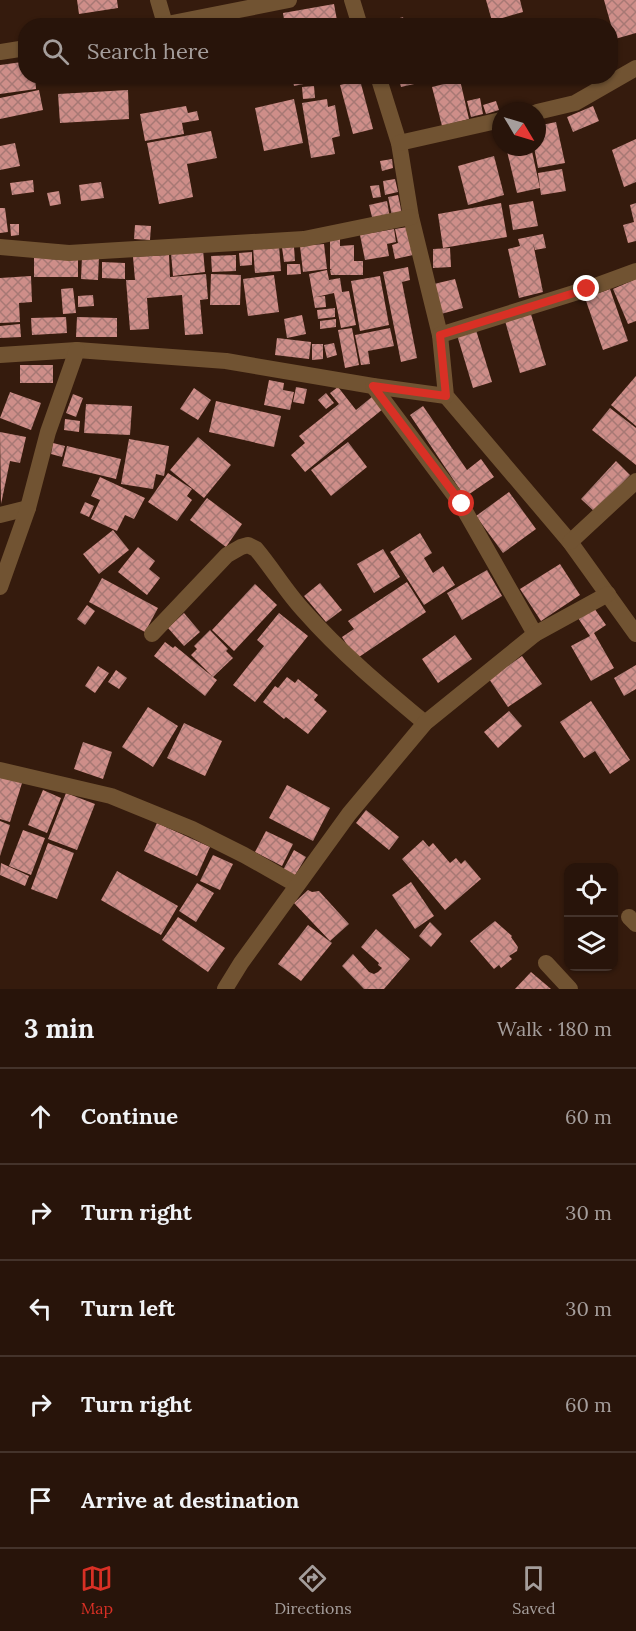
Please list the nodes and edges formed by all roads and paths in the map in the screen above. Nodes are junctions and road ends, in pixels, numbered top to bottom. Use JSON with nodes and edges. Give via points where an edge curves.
{"nodes":[{"id":1,"x":158,"y":0,"type":"edge"},
{"id":2,"x":289,"y":0,"type":"edge"},
{"id":3,"x":352,"y":0,"type":"edge"},
{"id":4,"x":160,"y":18,"type":"edge"},
{"id":5,"x":197,"y":18,"type":"edge"},
{"id":6,"x":358,"y":18,"type":"edge"},
{"id":7,"x":18,"y":49,"type":"edge"},
{"id":8,"x":0,"y":52,"type":"edge"},
{"id":9,"x":636,"y":68,"type":"edge"},
{"id":10,"x":618,"y":78,"type":"edge"},
{"id":11,"x":381,"y":84,"type":"edge"},
{"id":12,"x":608,"y":84,"type":"edge"},
{"id":13,"x":546,"y":110,"type":"edge"},
{"id":14,"x":492,"y":122,"type":"edge"},
{"id":15,"x":399,"y":143,"type":"junction"},
{"id":16,"x":411,"y":217,"type":"junction"},
{"id":17,"x":0,"y":247,"type":"edge"},
{"id":18,"x":636,"y":271,"type":"edge"},
{"id":19,"x":440,"y":335,"type":"junction"},
{"id":20,"x":77,"y":350,"type":"junction"},
{"id":21,"x":0,"y":355,"type":"edge"},
{"id":22,"x":373,"y":386,"type":"junction"},
{"id":23,"x":446,"y":396,"type":"junction"},
{"id":24,"x":636,"y":481,"type":"edge"},
{"id":25,"x":28,"y":508,"type":"junction"},
{"id":26,"x":0,"y":515,"type":"edge"},
{"id":27,"x":570,"y":542,"type":"junction"},
{"id":28,"x":0,"y":587,"type":"edge"},
{"id":29,"x":608,"y":594,"type":"junction"},
{"id":30,"x":152,"y":634,"type":"dead end"},
{"id":31,"x":535,"y":634,"type":"junction"},
{"id":32,"x":636,"y":634,"type":"edge"},
{"id":33,"x":425,"y":723,"type":"junction"},
{"id":34,"x":0,"y":770,"type":"edge"},
{"id":35,"x":297,"y":885,"type":"junction"},
{"id":36,"x":546,"y":963,"type":"dead end"},
{"id":37,"x":225,"y":989,"type":"edge"},
{"id":38,"x":570,"y":989,"type":"edge"}],
"edges":[{"from":1,"to":4,"type":"street"},
{"from":2,"to":5,"type":"street"},
{"from":3,"to":6,"type":"street"},
{"from":7,"to":8,"type":"street"},
{"from":9,"to":10,"type":"street"},
{"from":11,"to":15,"type":"street"},
{"from":12,"to":13,"type":"street","via":[[575,103]]},
{"from":14,"to":15,"type":"street"},
{"from":15,"to":16,"type":"street"},
{"from":16,"to":17,"type":"street","via":[[304,239],[69,253]]},
{"from":16,"to":19,"type":"street"},
{"from":18,"to":19,"type":"street"},
{"from":19,"to":23,"type":"street"},
{"from":20,"to":21,"type":"street"},
{"from":20,"to":22,"type":"street","via":[[226,361]]},
{"from":20,"to":25,"type":"street","via":[[48,432]]},
{"from":22,"to":23,"type":"street"},
{"from":22,"to":31,"type":"street","via":[[462,504]]},
{"from":23,"to":27,"type":"street"},
{"from":24,"to":27,"type":"street"},
{"from":25,"to":26,"type":"street"},
{"from":25,"to":28,"type":"street"},
{"from":27,"to":29,"type":"street"},
{"from":29,"to":31,"type":"street"},
{"from":29,"to":32,"type":"street"},
{"from":30,"to":33,"type":"street","via":[[227,555],[248,545],[256,549],[302,610],[345,654]]},
{"from":31,"to":33,"type":"street"},
{"from":33,"to":35,"type":"street"},
{"from":34,"to":35,"type":"street","via":[[111,796],[192,829]]},
{"from":35,"to":37,"type":"street"},
{"from":36,"to":38,"type":"street"}]}
